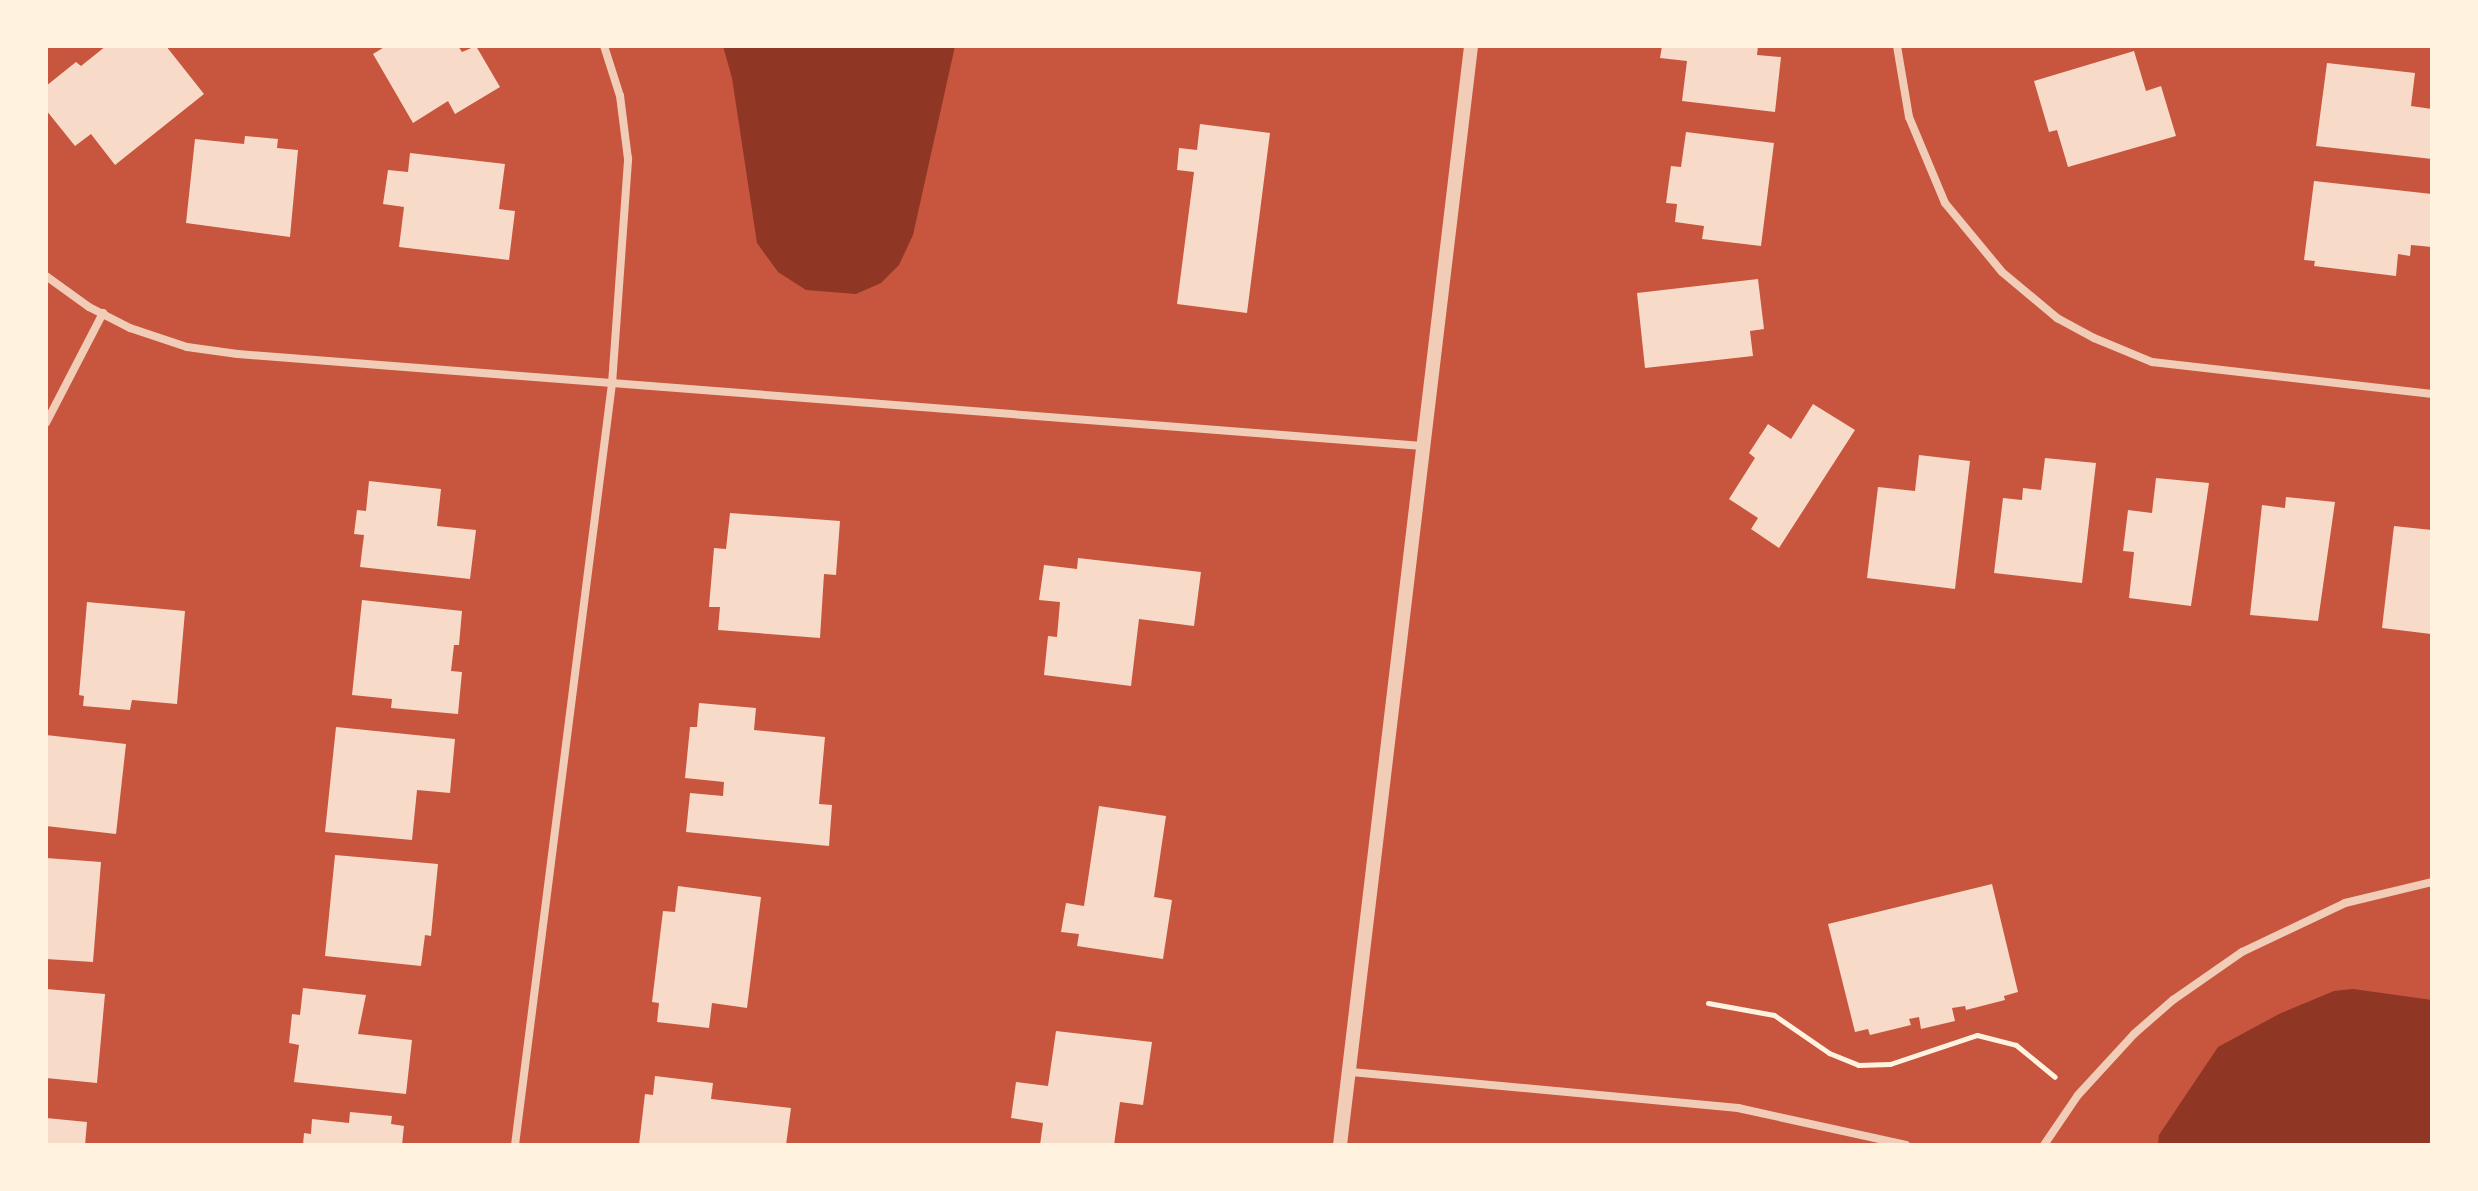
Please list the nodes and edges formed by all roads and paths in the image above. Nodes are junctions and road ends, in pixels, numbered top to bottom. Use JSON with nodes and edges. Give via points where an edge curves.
{"nodes":[{"id":1,"x":604,"y":46,"type":"edge"},
{"id":2,"x":1471,"y":46,"type":"edge"},
{"id":3,"x":1897,"y":46,"type":"edge"},
{"id":4,"x":46,"y":276,"type":"edge"},
{"id":5,"x":103,"y":313,"type":"junction"},
{"id":6,"x":612,"y":384,"type":"junction"},
{"id":7,"x":2432,"y":394,"type":"edge"},
{"id":8,"x":46,"y":423,"type":"edge"},
{"id":9,"x":1422,"y":446,"type":"junction"},
{"id":10,"x":2432,"y":882,"type":"edge"},
{"id":11,"x":1708,"y":1003,"type":"dead end"},
{"id":12,"x":1351,"y":1072,"type":"junction"},
{"id":13,"x":2078,"y":1095,"type":"junction"},
{"id":14,"x":515,"y":1145,"type":"edge"},
{"id":15,"x":1340,"y":1145,"type":"edge"},
{"id":16,"x":1906,"y":1145,"type":"edge"},
{"id":17,"x":2044,"y":1145,"type":"edge"}],
"edges":[{"from":1,"to":6,"type":"street","via":[[620,96],[628,159]]},
{"from":2,"to":9,"type":"street"},
{"from":3,"to":7,"type":"street","via":[[1909,117],[1945,203],[2002,272],[2057,318],[2152,362]]},
{"from":4,"to":5,"type":"street"},
{"from":5,"to":6,"type":"street","via":[[159,339],[238,354]]},
{"from":5,"to":8,"type":"street"},
{"from":6,"to":9,"type":"street"},
{"from":6,"to":14,"type":"street"},
{"from":9,"to":12,"type":"street"},
{"from":10,"to":13,"type":"street","via":[[2345,903],[2242,952],[2153,1017]]},
{"from":11,"to":13,"type":"path","via":[[1774,1015],[1829,1053],[1858,1065],[1890,1064],[1977,1035],[1991,1036],[2016,1045]]},
{"from":12,"to":15,"type":"street"},
{"from":12,"to":16,"type":"street","via":[[1738,1108]]},
{"from":13,"to":17,"type":"street"}]}
